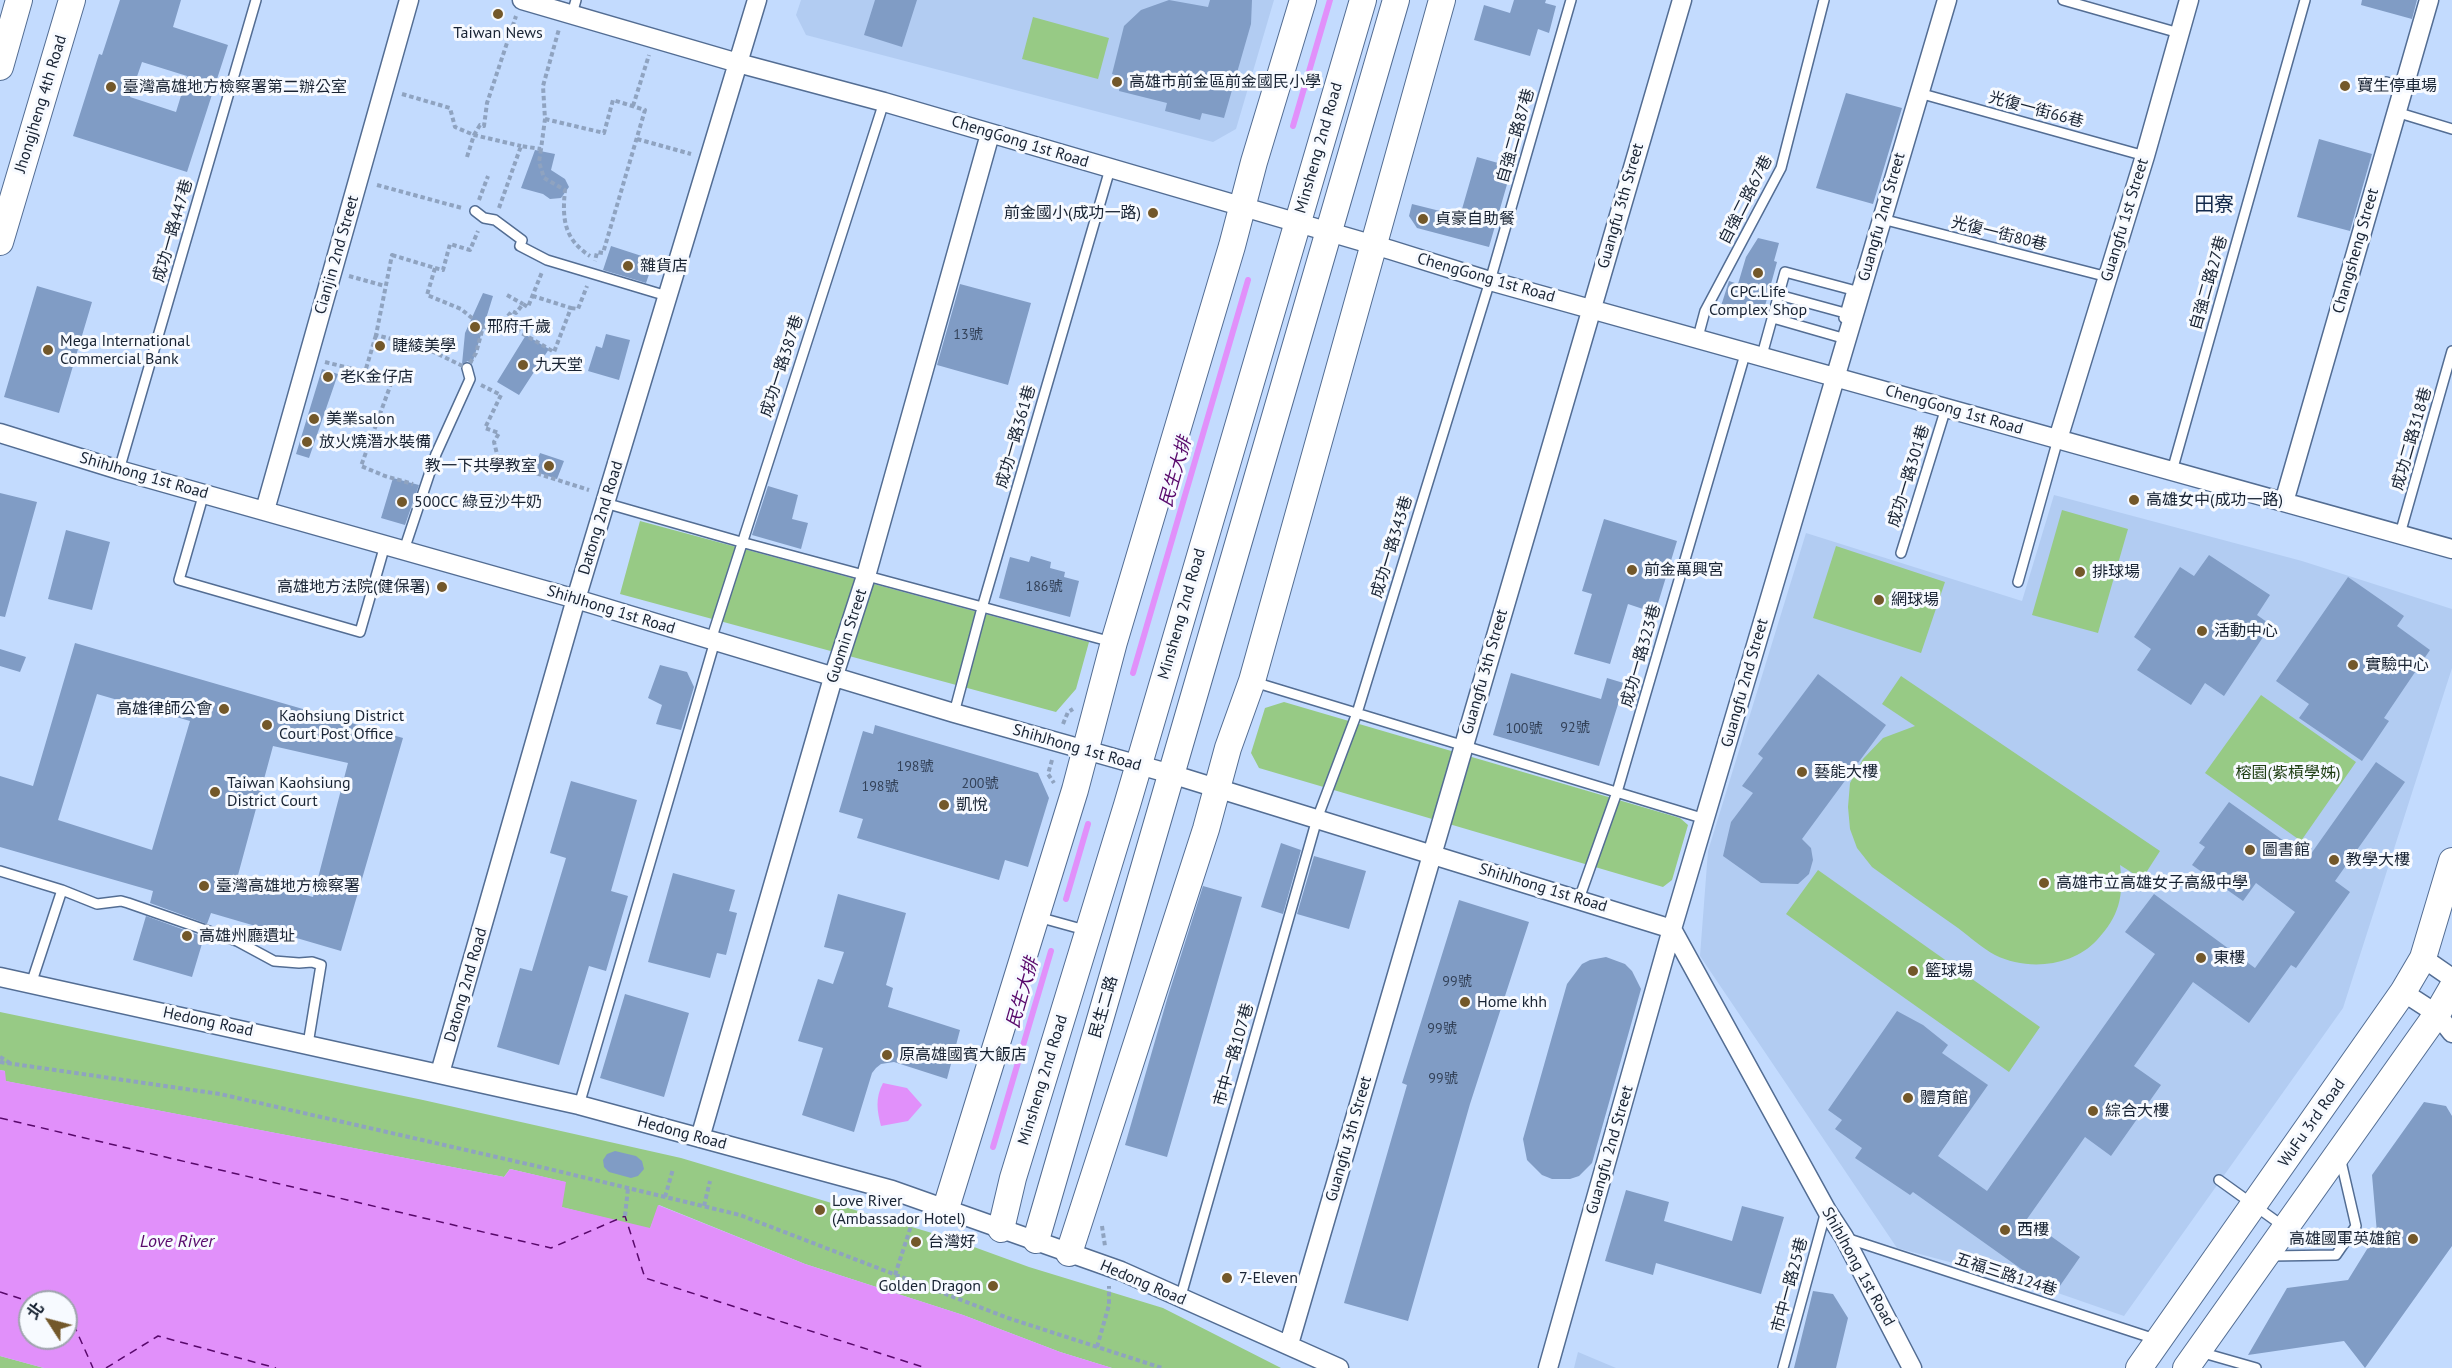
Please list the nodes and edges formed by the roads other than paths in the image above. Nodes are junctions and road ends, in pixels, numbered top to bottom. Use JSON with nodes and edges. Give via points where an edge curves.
{"nodes":[{"id":1,"x":19,"y":0,"type":"edge"},
{"id":2,"x":72,"y":0,"type":"edge"},
{"id":3,"x":256,"y":0,"type":"edge"},
{"id":4,"x":409,"y":0,"type":"edge"},
{"id":5,"x":757,"y":0,"type":"edge"},
{"id":6,"x":1303,"y":0,"type":"edge"},
{"id":7,"x":1363,"y":0,"type":"edge"},
{"id":8,"x":1396,"y":0,"type":"edge"},
{"id":9,"x":1442,"y":0,"type":"edge"},
{"id":10,"x":1571,"y":0,"type":"edge"},
{"id":11,"x":1682,"y":0,"type":"edge"},
{"id":12,"x":1824,"y":0,"type":"edge"},
{"id":13,"x":1947,"y":0,"type":"edge"},
{"id":14,"x":2063,"y":0,"type":"edge"},
{"id":15,"x":2189,"y":0,"type":"edge"},
{"id":16,"x":2305,"y":0,"type":"edge"},
{"id":17,"x":2428,"y":0,"type":"edge"},
{"id":18,"x":520,"y":5,"type":"edge"},
{"id":19,"x":571,"y":9,"type":"edge"},
{"id":20,"x":2179,"y":33,"type":"junction"},
{"id":21,"x":738,"y":63,"type":"junction"},
{"id":22,"x":0,"y":67,"type":"edge"},
{"id":23,"x":2385,"y":82,"type":"dead end"},
{"id":24,"x":2403,"y":87,"type":"junction"},
{"id":25,"x":1919,"y":93,"type":"junction"},
{"id":26,"x":884,"y":102,"type":"junction"},
{"id":27,"x":2396,"y":112,"type":"junction"},
{"id":28,"x":2452,"y":129,"type":"edge"},
{"id":29,"x":990,"y":134,"type":"junction"},
{"id":30,"x":2145,"y":156,"type":"junction"},
{"id":31,"x":1110,"y":169,"type":"junction"},
{"id":32,"x":1243,"y":207,"type":"junction"},
{"id":33,"x":475,"y":211,"type":"road end"},
{"id":34,"x":1882,"y":219,"type":"junction"},
{"id":35,"x":1297,"y":222,"type":"junction"},
{"id":36,"x":1330,"y":232,"type":"junction"},
{"id":37,"x":0,"y":242,"type":"edge"},
{"id":38,"x":1374,"y":244,"type":"junction"},
{"id":39,"x":2108,"y":277,"type":"junction"},
{"id":40,"x":1490,"y":281,"type":"junction"},
{"id":41,"x":1856,"y":291,"type":"junction"},
{"id":42,"x":1779,"y":295,"type":"junction"},
{"id":43,"x":667,"y":296,"type":"junction"},
{"id":44,"x":1592,"y":308,"type":"junction"},
{"id":45,"x":1845,"y":313,"type":"junction"},
{"id":46,"x":1773,"y":318,"type":"junction"},
{"id":47,"x":1698,"y":337,"type":"junction"},
{"id":48,"x":1842,"y":341,"type":"junction"},
{"id":49,"x":2452,"y":351,"type":"edge"},
{"id":50,"x":1754,"y":353,"type":"junction"},
{"id":51,"x":467,"y":368,"type":"road end"},
{"id":52,"x":1835,"y":377,"type":"junction"},
{"id":53,"x":1946,"y":408,"type":"junction"},
{"id":54,"x":0,"y":433,"type":"edge"},
{"id":55,"x":2058,"y":439,"type":"junction"},
{"id":56,"x":119,"y":470,"type":"junction"},
{"id":57,"x":2172,"y":471,"type":"junction"},
{"id":58,"x":204,"y":494,"type":"junction"},
{"id":59,"x":607,"y":499,"type":"junction"},
{"id":60,"x":2284,"y":502,"type":"junction"},
{"id":61,"x":265,"y":510,"type":"junction"},
{"id":62,"x":2400,"y":534,"type":"junction"},
{"id":63,"x":741,"y":542,"type":"junction"},
{"id":64,"x":385,"y":545,"type":"junction"},
{"id":65,"x":2452,"y":549,"type":"edge"},
{"id":66,"x":404,"y":550,"type":"junction"},
{"id":67,"x":1901,"y":553,"type":"dead end"},
{"id":68,"x":866,"y":576,"type":"junction"},
{"id":69,"x":2018,"y":582,"type":"dead end"},
{"id":70,"x":576,"y":599,"type":"junction"},
{"id":71,"x":982,"y":608,"type":"junction"},
{"id":72,"x":713,"y":641,"type":"junction"},
{"id":73,"x":1114,"y":642,"type":"junction"},
{"id":74,"x":833,"y":678,"type":"junction"},
{"id":75,"x":1252,"y":681,"type":"junction"},
{"id":76,"x":954,"y":713,"type":"junction"},
{"id":77,"x":1356,"y":713,"type":"junction"},
{"id":78,"x":1464,"y":746,"type":"junction"},
{"id":79,"x":1086,"y":750,"type":"junction"},
{"id":80,"x":1138,"y":766,"type":"junction"},
{"id":81,"x":1171,"y":774,"type":"junction"},
{"id":82,"x":1218,"y":789,"type":"junction"},
{"id":83,"x":1617,"y":792,"type":"junction"},
{"id":84,"x":1317,"y":819,"type":"junction"},
{"id":85,"x":1705,"y":819,"type":"junction"},
{"id":86,"x":1432,"y":854,"type":"junction"},
{"id":87,"x":2452,"y":861,"type":"edge"},
{"id":88,"x":0,"y":871,"type":"edge"},
{"id":89,"x":62,"y":890,"type":"junction"},
{"id":90,"x":1579,"y":899,"type":"junction"},
{"id":91,"x":1037,"y":917,"type":"junction"},
{"id":92,"x":1672,"y":929,"type":"junction"},
{"id":93,"x":1088,"y":931,"type":"junction"},
{"id":94,"x":2423,"y":958,"type":"junction"},
{"id":95,"x":0,"y":977,"type":"edge"},
{"id":96,"x":2452,"y":978,"type":"edge"},
{"id":97,"x":32,"y":984,"type":"junction"},
{"id":98,"x":2452,"y":988,"type":"edge"},
{"id":99,"x":2403,"y":992,"type":"junction"},
{"id":100,"x":2444,"y":1023,"type":"edge"},
{"id":101,"x":308,"y":1044,"type":"junction"},
{"id":102,"x":441,"y":1073,"type":"junction"},
{"id":103,"x":579,"y":1105,"type":"junction"},
{"id":104,"x":700,"y":1138,"type":"junction"},
{"id":105,"x":2338,"y":1151,"type":"junction"},
{"id":106,"x":2219,"y":1180,"type":"dead end"},
{"id":107,"x":2254,"y":1205,"type":"junction"},
{"id":108,"x":945,"y":1208,"type":"junction"},
{"id":109,"x":1827,"y":1211,"type":"junction"},
{"id":110,"x":2285,"y":1227,"type":"junction"},
{"id":111,"x":1000,"y":1228,"type":"junction"},
{"id":112,"x":1844,"y":1237,"type":"junction"},
{"id":113,"x":1036,"y":1240,"type":"junction"},
{"id":114,"x":1069,"y":1253,"type":"junction"},
{"id":115,"x":2264,"y":1257,"type":"junction"},
{"id":116,"x":1180,"y":1299,"type":"junction"},
{"id":117,"x":2159,"y":1340,"type":"junction"},
{"id":118,"x":1289,"y":1344,"type":"junction"},
{"id":119,"x":2192,"y":1360,"type":"edge"},
{"id":120,"x":1339,"y":1368,"type":"edge"},
{"id":121,"x":1548,"y":1368,"type":"edge"},
{"id":122,"x":1783,"y":1368,"type":"edge"},
{"id":123,"x":1912,"y":1368,"type":"edge"},
{"id":124,"x":2139,"y":1368,"type":"edge"},
{"id":125,"x":2256,"y":1368,"type":"edge"}],
"edges":[{"from":1,"to":22,"type":"main road"},
{"from":2,"to":37,"type":"main road","name":"Jhongjheng 4th Road"},
{"from":3,"to":56,"type":"lane","name":"成功一路447巷"},
{"from":4,"to":61,"type":"street","name":"Cianjin 2nd Street"},
{"from":5,"to":21,"type":"street","name":"Datong 2nd Road"},
{"from":6,"to":32,"type":"main road"},
{"from":7,"to":35,"type":"main road","name":"Minsheng 2nd Road"},
{"from":8,"to":36,"type":"main road","name":"Minsheng 2nd Road"},
{"from":9,"to":38,"type":"main road"},
{"from":10,"to":40,"type":"lane","name":"自強二路87巷"},
{"from":11,"to":44,"type":"street","name":"Guangfu 3th Street"},
{"from":12,"to":47,"type":"lane","name":"自強二路67巷","via":[[1781,168],[1705,311]]},
{"from":13,"to":25,"type":"street","name":"Guangfu 2nd Street"},
{"from":14,"to":20,"type":"lane"},
{"from":15,"to":20,"type":"street","name":"Guangfu 1st Street"},
{"from":16,"to":57,"type":"lane","name":"自強二路27巷"},
{"from":17,"to":24,"type":"street","name":"Changsheng Street"},
{"from":18,"to":19,"type":"street","name":"ChengGong 1st Road"},
{"from":19,"to":21,"type":"street","name":"ChengGong 1st Road","via":[[654,39]]},
{"from":20,"to":30,"type":"street","name":"Guangfu 1st Street"},
{"from":21,"to":26,"type":"street","name":"ChengGong 1st Road"},
{"from":21,"to":43,"type":"street","name":"Datong 2nd Road"},
{"from":23,"to":24,"type":"lane"},
{"from":24,"to":27,"type":"street","name":"Changsheng Street"},
{"from":25,"to":30,"type":"lane","name":"光復一街66巷"},
{"from":25,"to":34,"type":"street","name":"Guangfu 2nd Street"},
{"from":26,"to":29,"type":"street","name":"ChengGong 1st Road"},
{"from":26,"to":63,"type":"lane","name":"成功一路387巷"},
{"from":27,"to":28,"type":"lane"},
{"from":27,"to":60,"type":"street","name":"Changsheng Street"},
{"from":29,"to":31,"type":"street","name":"ChengGong 1st Road"},
{"from":29,"to":68,"type":"street","name":"Guomin Street"},
{"from":30,"to":39,"type":"street","name":"Guangfu 1st Street"},
{"from":31,"to":32,"type":"street","name":"ChengGong 1st Road"},
{"from":31,"to":71,"type":"lane","name":"成功一路361巷"},
{"from":32,"to":35,"type":"street","name":"ChengGong 1st Road"},
{"from":32,"to":73,"type":"main road"},
{"from":33,"to":43,"type":"lane","via":[[522,240],[520,246],[548,260]]},
{"from":34,"to":39,"type":"lane","name":"光復一街80巷"},
{"from":34,"to":41,"type":"street","name":"Guangfu 2nd Street"},
{"from":35,"to":36,"type":"street","name":"ChengGong 1st Road"},
{"from":35,"to":80,"type":"main road","name":"Minsheng 2nd Road"},
{"from":36,"to":38,"type":"street","name":"ChengGong 1st Road"},
{"from":36,"to":81,"type":"main road","name":"Minsheng 2nd Road"},
{"from":38,"to":40,"type":"street","name":"ChengGong 1st Road"},
{"from":38,"to":75,"type":"main road"},
{"from":39,"to":55,"type":"street","name":"Guangfu 1st Street"},
{"from":40,"to":44,"type":"street","name":"ChengGong 1st Road"},
{"from":40,"to":77,"type":"lane","name":"成功一路343巷"},
{"from":41,"to":42,"type":"lane","name":"成功一路323巷","via":[[1785,272]]},
{"from":41,"to":45,"type":"lane"},
{"from":41,"to":48,"type":"street","name":"Guangfu 2nd Street"},
{"from":42,"to":45,"type":"lane"},
{"from":42,"to":46,"type":"lane","name":"成功一路323巷"},
{"from":43,"to":59,"type":"street","name":"Datong 2nd Road"},
{"from":44,"to":47,"type":"street","name":"ChengGong 1st Road"},
{"from":44,"to":78,"type":"street","name":"Guangfu 3th Street"},
{"from":45,"to":48,"type":"lane"},
{"from":46,"to":48,"type":"lane"},
{"from":46,"to":50,"type":"lane","name":"成功一路323巷"},
{"from":47,"to":50,"type":"street","name":"ChengGong 1st Road"},
{"from":48,"to":52,"type":"street","name":"Guangfu 2nd Street"},
{"from":49,"to":62,"type":"lane","name":"成功二路318巷"},
{"from":50,"to":52,"type":"street","name":"ChengGong 1st Road"},
{"from":50,"to":83,"type":"lane","name":"成功一路323巷"},
{"from":51,"to":66,"type":"lane","via":[[470,379],[436,454]]},
{"from":52,"to":53,"type":"street","name":"ChengGong 1st Road"},
{"from":52,"to":85,"type":"street","name":"Guangfu 2nd Street"},
{"from":53,"to":55,"type":"street","name":"ChengGong 1st Road"},
{"from":53,"to":67,"type":"lane","name":"成功一路301巷"},
{"from":54,"to":56,"type":"street","name":"ShihJhong 1st Road"},
{"from":55,"to":57,"type":"street","name":"ChengGong 1st Road"},
{"from":55,"to":69,"type":"lane"},
{"from":56,"to":58,"type":"street","name":"ShihJhong 1st Road"},
{"from":57,"to":60,"type":"street","name":"ChengGong 1st Road"},
{"from":58,"to":61,"type":"street","name":"ShihJhong 1st Road"},
{"from":58,"to":64,"type":"lane","via":[[179,580],[360,632]]},
{"from":59,"to":63,"type":"lane"},
{"from":59,"to":70,"type":"street","name":"Datong 2nd Road"},
{"from":60,"to":62,"type":"street","name":"ChengGong 1st Road"},
{"from":61,"to":64,"type":"street","name":"ShihJhong 1st Road"},
{"from":62,"to":65,"type":"street","name":"ChengGong 1st Road"},
{"from":63,"to":68,"type":"lane"},
{"from":63,"to":72,"type":"lane","name":"成功一路387巷"},
{"from":64,"to":66,"type":"street","name":"ShihJhong 1st Road"},
{"from":66,"to":70,"type":"street","name":"ShihJhong 1st Road"},
{"from":68,"to":71,"type":"lane"},
{"from":68,"to":74,"type":"street","name":"Guomin Street"},
{"from":70,"to":72,"type":"street","name":"ShihJhong 1st Road"},
{"from":70,"to":102,"type":"street","name":"Datong 2nd Road"},
{"from":71,"to":73,"type":"lane"},
{"from":71,"to":76,"type":"lane","name":"成功一路361巷"},
{"from":72,"to":74,"type":"street","name":"ShihJhong 1st Road"},
{"from":72,"to":103,"type":"lane","name":"成功一路387巷"},
{"from":73,"to":79,"type":"main road"},
{"from":74,"to":76,"type":"street","name":"ShihJhong 1st Road"},
{"from":74,"to":104,"type":"street","name":"Guomin Street"},
{"from":75,"to":77,"type":"lane"},
{"from":75,"to":82,"type":"main road"},
{"from":76,"to":79,"type":"street","name":"ShihJhong 1st Road"},
{"from":77,"to":78,"type":"lane"},
{"from":77,"to":84,"type":"lane","name":"成功一路343巷"},
{"from":78,"to":83,"type":"lane"},
{"from":78,"to":86,"type":"street","name":"Guangfu 3th Street"},
{"from":79,"to":80,"type":"street","name":"ShihJhong 1st Road"},
{"from":79,"to":91,"type":"main road"},
{"from":80,"to":81,"type":"street","name":"ShihJhong 1st Road"},
{"from":80,"to":93,"type":"main road","name":"Minsheng 2nd Road"},
{"from":81,"to":82,"type":"street","name":"ShihJhong 1st Road"},
{"from":81,"to":113,"type":"main road","name":"民生二路"},
{"from":82,"to":84,"type":"street","name":"ShihJhong 1st Road"},
{"from":82,"to":114,"type":"main road"},
{"from":83,"to":85,"type":"lane"},
{"from":83,"to":90,"type":"lane","name":"成功一路323巷"},
{"from":84,"to":86,"type":"street","name":"ShihJhong 1st Road"},
{"from":84,"to":116,"type":"lane","name":"市中一路107巷"},
{"from":85,"to":92,"type":"street","name":"Guangfu 2nd Street"},
{"from":86,"to":90,"type":"street","name":"ShihJhong 1st Road"},
{"from":86,"to":118,"type":"street","name":"Guangfu 3th Street"},
{"from":87,"to":94,"type":"main road","name":"WuFu 3rd Road"},
{"from":88,"to":89,"type":"lane"},
{"from":89,"to":97,"type":"lane"},
{"from":89,"to":101,"type":"lane","via":[[98,904],[128,903],[237,941],[274,961],[318,964],[322,967]]},
{"from":90,"to":92,"type":"street","name":"ShihJhong 1st Road"},
{"from":91,"to":93,"type":"lane"},
{"from":91,"to":108,"type":"main road"},
{"from":92,"to":109,"type":"street","name":"ShihJhong 1st Road"},
{"from":92,"to":121,"type":"street","name":"Guangfu 2nd Street"},
{"from":93,"to":111,"type":"main road","name":"Minsheng 2nd Road"},
{"from":94,"to":96,"type":"street"},
{"from":94,"to":99,"type":"main road","name":"WuFu 3rd Road"},
{"from":95,"to":97,"type":"street","name":"Hedong Road"},
{"from":97,"to":101,"type":"street","name":"Hedong Road"},
{"from":98,"to":100,"type":"main road"},
{"from":99,"to":100,"type":"street"},
{"from":99,"to":107,"type":"main road","name":"WuFu 3rd Road"},
{"from":100,"to":105,"type":"main road"},
{"from":101,"to":102,"type":"street","name":"Hedong Road"},
{"from":102,"to":103,"type":"street","name":"Hedong Road"},
{"from":103,"to":104,"type":"street","name":"Hedong Road"},
{"from":104,"to":108,"type":"street","name":"Hedong Road"},
{"from":105,"to":110,"type":"main road"},
{"from":105,"to":115,"type":"lane","via":[[2356,1226],[2336,1255]]},
{"from":106,"to":107,"type":"lane"},
{"from":107,"to":110,"type":"lane"},
{"from":107,"to":117,"type":"main road","name":"WuFu 3rd Road"},
{"from":108,"to":111,"type":"street","name":"Hedong Road"},
{"from":109,"to":112,"type":"street","name":"ShihJhong 1st Road"},
{"from":109,"to":122,"type":"lane","name":"市中一路25巷"},
{"from":110,"to":115,"type":"main road"},
{"from":111,"to":113,"type":"street","name":"Hedong Road"},
{"from":112,"to":117,"type":"lane","name":"五福三路124巷"},
{"from":112,"to":123,"type":"street","name":"ShihJhong 1st Road"},
{"from":113,"to":114,"type":"street","name":"Hedong Road"},
{"from":114,"to":116,"type":"street","name":"Hedong Road","via":[[1121,1271]]},
{"from":115,"to":119,"type":"main road"},
{"from":116,"to":118,"type":"street","name":"Hedong Road"},
{"from":117,"to":124,"type":"main road","name":"WuFu 3rd Road"},
{"from":118,"to":120,"type":"street","name":"Hedong Road"},
{"from":119,"to":125,"type":"lane"}]}
